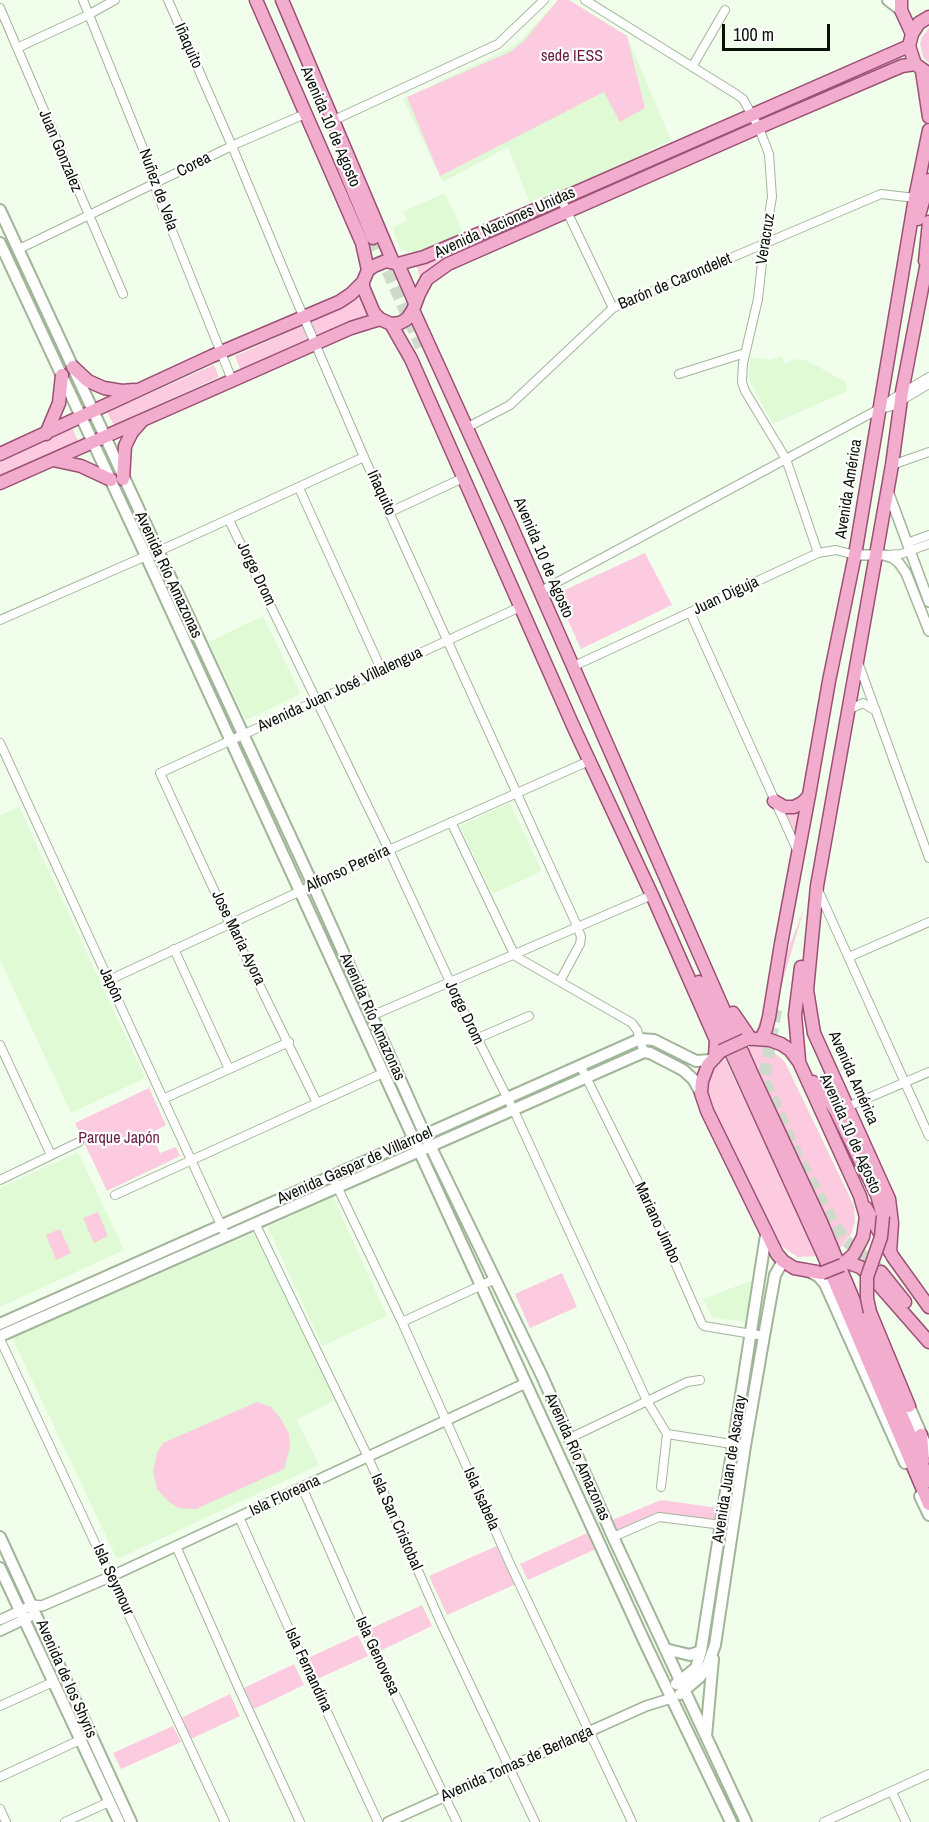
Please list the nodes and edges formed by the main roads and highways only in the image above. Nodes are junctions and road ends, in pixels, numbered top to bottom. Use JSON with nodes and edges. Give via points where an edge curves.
{"nodes":[{"id":1,"x":256,"y":0,"type":"edge"},
{"id":2,"x":888,"y":0,"type":"edge"},
{"id":3,"x":285,"y":1,"type":"edge"},
{"id":4,"x":901,"y":5,"type":"edge"},
{"id":5,"x":929,"y":17,"type":"edge"},
{"id":6,"x":912,"y":34,"type":"junction"},
{"id":7,"x":301,"y":46,"type":"junction"},
{"id":8,"x":909,"y":46,"type":"junction"},
{"id":9,"x":282,"y":56,"type":"junction"},
{"id":10,"x":922,"y":70,"type":"edge"},
{"id":11,"x":929,"y":117,"type":"edge"},
{"id":12,"x":929,"y":130,"type":"edge"},
{"id":13,"x":929,"y":180,"type":"edge"},
{"id":14,"x":919,"y":201,"type":"junction"},
{"id":15,"x":0,"y":210,"type":"edge"},
{"id":16,"x":929,"y":222,"type":"edge"},
{"id":17,"x":0,"y":243,"type":"edge"},
{"id":18,"x":929,"y":252,"type":"edge"},
{"id":19,"x":396,"y":263,"type":"junction"},
{"id":20,"x":368,"y":270,"type":"junction"},
{"id":21,"x":924,"y":274,"type":"junction"},
{"id":22,"x":363,"y":282,"type":"junction"},
{"id":23,"x":414,"y":306,"type":"junction"},
{"id":24,"x":386,"y":322,"type":"junction"},
{"id":25,"x":73,"y":367,"type":"junction"},
{"id":26,"x":62,"y":375,"type":"junction"},
{"id":27,"x":138,"y":390,"type":"junction"},
{"id":28,"x":93,"y":411,"type":"junction"},
{"id":29,"x":82,"y":417,"type":"junction"},
{"id":30,"x":145,"y":418,"type":"junction"},
{"id":31,"x":46,"y":434,"type":"junction"},
{"id":32,"x":105,"y":436,"type":"junction"},
{"id":33,"x":93,"y":442,"type":"junction"},
{"id":34,"x":0,"y":454,"type":"edge"},
{"id":35,"x":52,"y":460,"type":"junction"},
{"id":36,"x":117,"y":480,"type":"junction"},
{"id":37,"x":0,"y":483,"type":"edge"},
{"id":38,"x":510,"y":523,"type":"junction"},
{"id":39,"x":489,"y":538,"type":"junction"},
{"id":40,"x":809,"y":795,"type":"junction"},
{"id":41,"x":774,"y":801,"type":"road end"},
{"id":42,"x":640,"y":820,"type":"junction"},
{"id":43,"x":619,"y":826,"type":"junction"},
{"id":44,"x":798,"y":854,"type":"junction"},
{"id":45,"x":814,"y":912,"type":"junction"},
{"id":46,"x":789,"y":929,"type":"dead end"},
{"id":47,"x":752,"y":1039,"type":"junction"},
{"id":48,"x":716,"y":1056,"type":"junction"},
{"id":49,"x":799,"y":1062,"type":"junction"},
{"id":50,"x":583,"y":1071,"type":"junction"},
{"id":51,"x":807,"y":1077,"type":"junction"},
{"id":52,"x":701,"y":1093,"type":"junction"},
{"id":53,"x":509,"y":1104,"type":"junction"},
{"id":54,"x":425,"y":1135,"type":"junction"},
{"id":55,"x":413,"y":1140,"type":"junction"},
{"id":56,"x":430,"y":1146,"type":"junction"},
{"id":57,"x":418,"y":1152,"type":"junction"},
{"id":58,"x":860,"y":1196,"type":"junction"},
{"id":59,"x":224,"y":1231,"type":"junction"},
{"id":60,"x":766,"y":1234,"type":"junction"},
{"id":61,"x":890,"y":1252,"type":"junction"},
{"id":62,"x":783,"y":1262,"type":"junction"},
{"id":63,"x":844,"y":1264,"type":"junction"},
{"id":64,"x":816,"y":1272,"type":"junction"},
{"id":65,"x":881,"y":1272,"type":"tunnel mouth"},
{"id":66,"x":111,"y":1281,"type":"junction"},
{"id":67,"x":929,"y":1306,"type":"edge"},
{"id":68,"x":0,"y":1324,"type":"edge"},
{"id":69,"x":929,"y":1334,"type":"edge"},
{"id":70,"x":0,"y":1337,"type":"edge"},
{"id":71,"x":929,"y":1342,"type":"edge"},
{"id":72,"x":909,"y":1406,"type":"joint"},
{"id":73,"x":921,"y":1435,"type":"junction"},
{"id":74,"x":739,"y":1445,"type":"junction"},
{"id":75,"x":929,"y":1452,"type":"edge"},
{"id":76,"x":927,"y":1476,"type":"edge"},
{"id":77,"x":929,"y":1504,"type":"edge"},
{"id":78,"x":929,"y":1515,"type":"edge"},
{"id":79,"x":0,"y":1536,"type":"edge"},
{"id":80,"x":0,"y":1568,"type":"edge"},
{"id":81,"x":715,"y":1645,"type":"junction"},
{"id":82,"x":665,"y":1649,"type":"junction"},
{"id":83,"x":701,"y":1652,"type":"junction"},
{"id":84,"x":682,"y":1686,"type":"junction"},
{"id":85,"x":670,"y":1694,"type":"junction"},
{"id":86,"x":705,"y":1736,"type":"junction"},
{"id":87,"x":119,"y":1822,"type":"edge"},
{"id":88,"x":131,"y":1822,"type":"edge"},
{"id":89,"x":731,"y":1822,"type":"edge"},
{"id":90,"x":746,"y":1822,"type":"edge"}],
"edges":[{"from":1,"to":9,"type":"main road","name":"Avenida 10 de Agosto"},
{"from":2,"to":4,"type":"main road"},
{"from":3,"to":7,"type":"main road","name":"Avenida 10 de Agosto"},
{"from":4,"to":6,"type":"main road"},
{"from":5,"to":6,"type":"main road"},
{"from":6,"to":8,"type":"main road"},
{"from":7,"to":9,"type":"main road","via":[[323,119],[370,239]]},
{"from":7,"to":19,"type":"main road","name":"Avenida 10 de Agosto"},
{"from":8,"to":10,"type":"main road"},
{"from":8,"to":19,"type":"main road","name":"Avenida Naciones Unidas","via":[[424,257]]},
{"from":9,"to":20,"type":"main road","name":"Avenida 10 de Agosto","via":[[362,243]]},
{"from":10,"to":11,"type":"main road"},
{"from":10,"to":23,"type":"main road","name":"Avenida Naciones Unidas","via":[[902,66],[448,264],[427,279]]},
{"from":12,"to":14,"type":"main road"},
{"from":13,"to":14,"type":"main road"},
{"from":14,"to":40,"type":"main road","name":"Avenida América"},
{"from":15,"to":25,"type":"main road","name":"Avenida Río Amazonas"},
{"from":16,"to":21,"type":"main road"},
{"from":17,"to":26,"type":"main road","name":"Avenida Río Amazonas"},
{"from":18,"to":21,"type":"main road","name":"Avenida América"},
{"from":19,"to":20,"type":"main road","name":"Avenida Naciones Unidas","via":[[386,261]]},
{"from":19,"to":23,"type":"main road","name":"Avenida 10 de Agosto"},
{"from":20,"to":22,"type":"main road"},
{"from":21,"to":45,"type":"main road","name":"Avenida América","via":[[887,488],[880,555],[848,710]]},
{"from":22,"to":24,"type":"main road","via":[[374,313]]},
{"from":22,"to":27,"type":"main road","via":[[339,302]]},
{"from":23,"to":24,"type":"main road","name":"Avenida Naciones Unidas","via":[[406,320]]},
{"from":23,"to":38,"type":"main road","name":"Avenida 10 de Agosto"},
{"from":24,"to":30,"type":"main road","name":"Avenida Naciones Unidas","via":[[358,325]]},
{"from":24,"to":39,"type":"main road","via":[[411,359]]},
{"from":25,"to":27,"type":"main road","via":[[85,379],[104,388]]},
{"from":25,"to":28,"type":"main road","name":"Avenida Río Amazonas"},
{"from":26,"to":29,"type":"main road","name":"Avenida Río Amazonas"},
{"from":26,"to":31,"type":"main road","via":[[59,403]]},
{"from":27,"to":28,"type":"main road"},
{"from":28,"to":29,"type":"main road"},
{"from":28,"to":32,"type":"main road","name":"Avenida Río Amazonas"},
{"from":29,"to":31,"type":"main road"},
{"from":29,"to":33,"type":"main road","name":"Avenida Río Amazonas"},
{"from":30,"to":32,"type":"main road","name":"Avenida Naciones Unidas"},
{"from":30,"to":36,"type":"main road","via":[[125,446]]},
{"from":31,"to":34,"type":"main road"},
{"from":32,"to":33,"type":"main road","name":"Avenida Naciones Unidas"},
{"from":32,"to":36,"type":"main road","name":"Avenida Río Amazonas"},
{"from":33,"to":35,"type":"main road","name":"Avenida Naciones Unidas"},
{"from":33,"to":36,"type":"main road","name":"Avenida Río Amazonas"},
{"from":35,"to":36,"type":"main road"},
{"from":35,"to":37,"type":"main road","name":"Avenida Naciones Unidas"},
{"from":36,"to":54,"type":"main road","name":"Avenida Río Amazonas","via":[[157,552]]},
{"from":36,"to":55,"type":"main road","name":"Avenida Río Amazonas","via":[[146,556]]},
{"from":38,"to":39,"type":"main road","via":[[497,510],[418,348],[488,516]]},
{"from":38,"to":42,"type":"main road","name":"Avenida 10 de Agosto"},
{"from":39,"to":43,"type":"main road"},
{"from":40,"to":41,"type":"main road","via":[[794,807]]},
{"from":40,"to":44,"type":"main road","name":"Avenida América"},
{"from":42,"to":47,"type":"main road","name":"Avenida 10 de Agosto","via":[[653,839],[719,987],[738,1023]]},
{"from":42,"to":76,"type":"main road","name":"Avenida 10 de Agosto","via":[[821,1222]]},
{"from":43,"to":48,"type":"main road","via":[[716,1040]]},
{"from":43,"to":77,"type":"main road","via":[[633,842],[691,965],[823,1254]]},
{"from":44,"to":46,"type":"main road","name":"Avenida América","via":[[800,878]]},
{"from":44,"to":47,"type":"main road","name":"Avenida América","via":[[770,1017],[766,1029]]},
{"from":45,"to":49,"type":"main road","name":"Avenida América","via":[[795,1015]]},
{"from":45,"to":61,"type":"main road","name":"Avenida América","via":[[807,990],[814,1033],[889,1199]]},
{"from":47,"to":48,"type":"main road","bridge":true},
{"from":47,"to":49,"type":"main road","name":"Avenida 10 de Agosto","via":[[781,1044]]},
{"from":48,"to":50,"type":"main road","name":"Avenida Gaspar de Villarroel","via":[[696,1061],[654,1040],[640,1039]]},
{"from":48,"to":52,"type":"main road","via":[[703,1076]]},
{"from":49,"to":51,"type":"main road","name":"Avenida 10 de Agosto"},
{"from":50,"to":52,"type":"main road","name":"Avenida Gaspar de Villarroel","via":[[650,1053],[684,1070]]},
{"from":50,"to":53,"type":"main road","name":"Avenida Gaspar de Villarroel"},
{"from":51,"to":58,"type":"main road","name":"Avenida 10 de Agosto"},
{"from":51,"to":72,"type":"main road","bridge":true,"via":[[836,1111],[883,1216],[881,1237],[867,1277],[867,1298]]},
{"from":52,"to":60,"type":"main road"},
{"from":53,"to":54,"type":"main road","name":"Avenida Gaspar de Villarroel"},
{"from":53,"to":56,"type":"main road","name":"Avenida Gaspar de Villarroel"},
{"from":54,"to":55,"type":"main road","name":"Avenida Gaspar de Villarroel"},
{"from":54,"to":56,"type":"main road","name":"Avenida Río Amazonas"},
{"from":55,"to":57,"type":"main road","name":"Avenida Río Amazonas"},
{"from":55,"to":59,"type":"main road","name":"Avenida Gaspar de Villarroel"},
{"from":56,"to":57,"type":"main road","name":"Avenida Gaspar de Villarroel"},
{"from":56,"to":82,"type":"main road","name":"Avenida Río Amazonas","via":[[570,1438]]},
{"from":57,"to":59,"type":"main road","name":"Avenida Gaspar de Villarroel","via":[[255,1223]]},
{"from":57,"to":85,"type":"main road","name":"Avenida Río Amazonas"},
{"from":58,"to":61,"type":"main road"},
{"from":58,"to":63,"type":"main road","name":"Avenida 10 de Agosto","via":[[866,1217],[863,1237]]},
{"from":59,"to":66,"type":"main road","name":"Avenida Gaspar de Villarroel"},
{"from":60,"to":62,"type":"main road"},
{"from":60,"to":74,"type":"main road","name":"Avenida Juan de Ascaray"},
{"from":61,"to":67,"type":"main road"},
{"from":62,"to":64,"type":"main road"},
{"from":62,"to":74,"type":"main road","name":"Avenida Juan de Ascaray","via":[[775,1275]]},
{"from":63,"to":64,"type":"main road","bridge":true},
{"from":63,"to":71,"type":"main road","via":[[860,1267],[872,1277]]},
{"from":64,"to":78,"type":"main road","via":[[825,1284]]},
{"from":65,"to":69,"type":"main road"},
{"from":66,"to":68,"type":"main road","name":"Avenida Gaspar de Villarroel"},
{"from":66,"to":70,"type":"main road","name":"Avenida Gaspar de Villarroel"},
{"from":72,"to":73,"type":"main road"},
{"from":73,"to":75,"type":"main road"},
{"from":73,"to":76,"type":"main road"},
{"from":74,"to":81,"type":"main road","name":"Avenida Juan de Ascaray"},
{"from":74,"to":83,"type":"main road","name":"Avenida Juan de Ascaray"},
{"from":79,"to":88,"type":"main road","name":"Avenida de los Shyris","via":[[37,1608]]},
{"from":80,"to":87,"type":"main road","name":"Avenida de los Shyris"},
{"from":81,"to":84,"type":"main road","name":"Avenida Juan de Ascaray","via":[[700,1677]]},
{"from":81,"to":86,"type":"main road"},
{"from":82,"to":83,"type":"main road","via":[[690,1655]]},
{"from":82,"to":84,"type":"main road","name":"Avenida Río Amazonas"},
{"from":83,"to":84,"type":"main road","name":"Avenida Juan de Ascaray","via":[[696,1668]]},
{"from":84,"to":85,"type":"main road","name":"Avenida Juan de Ascaray"},
{"from":84,"to":86,"type":"main road","name":"Avenida Río Amazonas"},
{"from":85,"to":89,"type":"main road","name":"Avenida Río Amazonas"},
{"from":86,"to":90,"type":"main road","name":"Avenida Río Amazonas"}]}
